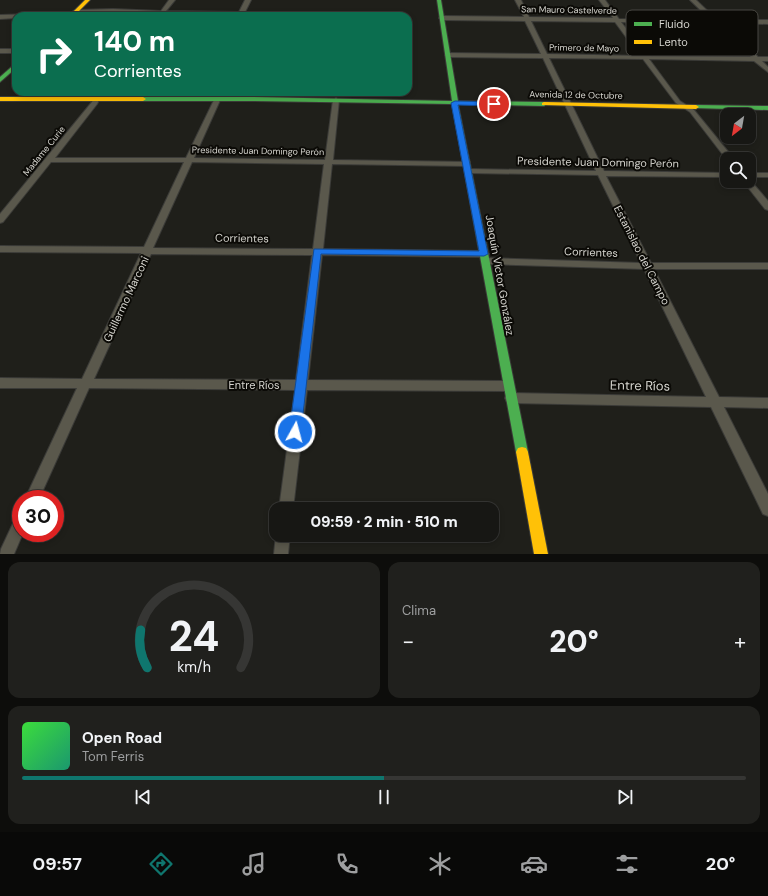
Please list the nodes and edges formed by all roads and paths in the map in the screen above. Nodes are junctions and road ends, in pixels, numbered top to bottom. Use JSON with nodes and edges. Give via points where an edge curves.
{"nodes":[{"id":1,"x":88,"y":0,"type":"edge"},
{"id":2,"x":172,"y":0,"type":"edge"},
{"id":3,"x":248,"y":0,"type":"edge"},
{"id":4,"x":439,"y":0,"type":"edge"},
{"id":5,"x":518,"y":0,"type":"edge"},
{"id":6,"x":602,"y":0,"type":"edge"},
{"id":7,"x":693,"y":0,"type":"edge"},
{"id":8,"x":703,"y":10,"type":"edge"},
{"id":9,"x":75,"y":12,"type":"edge"},
{"id":10,"x":99,"y":12,"type":"edge"},
{"id":11,"x":124,"y":12,"type":"edge"},
{"id":12,"x":163,"y":12,"type":"edge"},
{"id":13,"x":242,"y":12,"type":"edge"},
{"id":14,"x":12,"y":16,"type":"edge"},
{"id":15,"x":0,"y":17,"type":"edge"},
{"id":16,"x":442,"y":18,"type":"junction"},
{"id":17,"x":528,"y":19,"type":"junction"},
{"id":18,"x":617,"y":20,"type":"junction"},
{"id":19,"x":626,"y":20,"type":"edge"},
{"id":20,"x":758,"y":22,"type":"edge"},
{"id":21,"x":768,"y":22,"type":"edge"},
{"id":22,"x":626,"y":32,"type":"edge"},
{"id":23,"x":0,"y":51,"type":"edge"},
{"id":24,"x":12,"y":51,"type":"edge"},
{"id":25,"x":448,"y":55,"type":"junction"},
{"id":26,"x":545,"y":56,"type":"junction"},
{"id":27,"x":752,"y":56,"type":"edge"},
{"id":28,"x":645,"y":58,"type":"junction"},
{"id":29,"x":755,"y":59,"type":"junction"},
{"id":30,"x":768,"y":59,"type":"edge"},
{"id":31,"x":12,"y":69,"type":"edge"},
{"id":32,"x":768,"y":70,"type":"edge"},
{"id":33,"x":0,"y":80,"type":"edge"},
{"id":34,"x":74,"y":96,"type":"edge"},
{"id":35,"x":98,"y":96,"type":"edge"},
{"id":36,"x":206,"y":96,"type":"edge"},
{"id":37,"x":218,"y":98,"type":"junction"},
{"id":38,"x":0,"y":99,"type":"edge"},
{"id":39,"x":336,"y":100,"type":"junction"},
{"id":40,"x":455,"y":103,"type":"junction"},
{"id":41,"x":568,"y":105,"type":"junction"},
{"id":42,"x":686,"y":107,"type":"junction"},
{"id":43,"x":768,"y":108,"type":"edge"},
{"id":44,"x":724,"y":152,"type":"edge"},
{"id":45,"x":49,"y":160,"type":"junction"},
{"id":46,"x":190,"y":160,"type":"junction"},
{"id":47,"x":329,"y":162,"type":"junction"},
{"id":48,"x":468,"y":167,"type":"junction"},
{"id":49,"x":601,"y":173,"type":"junction"},
{"id":50,"x":720,"y":175,"type":"edge"},
{"id":51,"x":756,"y":175,"type":"edge"},
{"id":52,"x":768,"y":175,"type":"edge"},
{"id":53,"x":753,"y":188,"type":"edge"},
{"id":54,"x":768,"y":207,"type":"edge"},
{"id":55,"x":0,"y":220,"type":"edge"},
{"id":56,"x":0,"y":248,"type":"edge"},
{"id":57,"x":149,"y":249,"type":"junction"},
{"id":58,"x":317,"y":251,"type":"junction"},
{"id":59,"x":485,"y":257,"type":"junction"},
{"id":60,"x":647,"y":266,"type":"junction"},
{"id":61,"x":768,"y":266,"type":"edge"},
{"id":62,"x":0,"y":383,"type":"edge"},
{"id":63,"x":85,"y":384,"type":"junction"},
{"id":64,"x":301,"y":385,"type":"junction"},
{"id":65,"x":510,"y":392,"type":"junction"},
{"id":66,"x":716,"y":402,"type":"junction"},
{"id":67,"x":768,"y":402,"type":"edge"},
{"id":68,"x":36,"y":490,"type":"edge"},
{"id":69,"x":287,"y":502,"type":"edge"},
{"id":70,"x":768,"y":509,"type":"edge"},
{"id":71,"x":12,"y":541,"type":"edge"},
{"id":72,"x":282,"y":542,"type":"edge"},
{"id":73,"x":6,"y":554,"type":"edge"},
{"id":74,"x":281,"y":554,"type":"edge"},
{"id":75,"x":541,"y":554,"type":"edge"}],
"edges":[{"from":1,"to":9,"type":"main road"},
{"from":2,"to":12,"type":"street"},
{"from":3,"to":13,"type":"street"},
{"from":4,"to":16,"type":"main road","name":"Joaquín Víctor González"},
{"from":5,"to":17,"type":"street","name":"Estanislao del Campo"},
{"from":6,"to":18,"type":"street"},
{"from":7,"to":8,"type":"street"},
{"from":10,"to":11,"type":"street"},
{"from":14,"to":15,"type":"street"},
{"from":16,"to":17,"type":"street","name":"San Mauro Castelverde"},
{"from":16,"to":25,"type":"main road","name":"Joaquín Víctor González"},
{"from":17,"to":18,"type":"street","name":"San Mauro Castelverde"},
{"from":17,"to":26,"type":"street","name":"Estanislao del Campo"},
{"from":18,"to":19,"type":"street","name":"San Mauro Castelverde"},
{"from":18,"to":22,"type":"street"},
{"from":20,"to":21,"type":"street","name":"San Mauro Castelverde"},
{"from":23,"to":24,"type":"street"},
{"from":25,"to":26,"type":"street","name":"Primero de Mayo"},
{"from":25,"to":40,"type":"main road","name":"Joaquín Víctor González"},
{"from":26,"to":28,"type":"street","name":"Primero de Mayo"},
{"from":26,"to":41,"type":"street","name":"Estanislao del Campo"},
{"from":27,"to":29,"type":"street"},
{"from":28,"to":29,"type":"street","name":"Primero de Mayo"},
{"from":28,"to":42,"type":"street","via":[[678,102]]},
{"from":29,"to":30,"type":"street","name":"Primero de Mayo"},
{"from":29,"to":32,"type":"street"},
{"from":31,"to":33,"type":"main road"},
{"from":34,"to":38,"type":"main road","name":"Avenida 12 de Octubre"},
{"from":35,"to":45,"type":"street","name":"Madame Curie"},
{"from":36,"to":37,"type":"main road","name":"Avenida 12 de Octubre"},
{"from":37,"to":39,"type":"main road","name":"Avenida 12 de Octubre"},
{"from":37,"to":46,"type":"street","name":"Guillermo Marconi"},
{"from":39,"to":40,"type":"main road","name":"Avenida 12 de Octubre"},
{"from":39,"to":47,"type":"street"},
{"from":40,"to":41,"type":"main road","name":"Avenida 12 de Octubre"},
{"from":40,"to":48,"type":"main road","name":"Joaquín Víctor González"},
{"from":41,"to":42,"type":"main road","name":"Avenida 12 de Octubre"},
{"from":41,"to":49,"type":"street","name":"Estanislao del Campo"},
{"from":42,"to":43,"type":"main road","name":"Avenida 12 de Octubre"},
{"from":42,"to":44,"type":"street"},
{"from":45,"to":46,"type":"street","name":"Presidente Juan Domingo Perón"},
{"from":45,"to":55,"type":"street","name":"Madame Curie"},
{"from":46,"to":47,"type":"street","name":"Presidente Juan Domingo Perón"},
{"from":46,"to":57,"type":"street","name":"Guillermo Marconi"},
{"from":47,"to":48,"type":"street","name":"Presidente Juan Domingo Perón"},
{"from":47,"to":58,"type":"street"},
{"from":48,"to":49,"type":"street","name":"Presidente Juan Domingo Perón"},
{"from":48,"to":59,"type":"main road","name":"Joaquín Víctor González"},
{"from":49,"to":50,"type":"street","name":"Presidente Juan Domingo Perón"},
{"from":49,"to":60,"type":"street","name":"Estanislao del Campo"},
{"from":51,"to":52,"type":"street"},
{"from":53,"to":54,"type":"street"},
{"from":56,"to":57,"type":"street","name":"Corrientes"},
{"from":57,"to":58,"type":"street","name":"Corrientes"},
{"from":57,"to":63,"type":"street","name":"Guillermo Marconi"},
{"from":58,"to":59,"type":"street","name":"Corrientes"},
{"from":58,"to":64,"type":"street"},
{"from":59,"to":60,"type":"street","name":"Corrientes"},
{"from":59,"to":65,"type":"main road","name":"Joaquín Víctor González"},
{"from":60,"to":61,"type":"street","name":"Corrientes"},
{"from":60,"to":66,"type":"street","name":"Estanislao del Campo"},
{"from":62,"to":63,"type":"street","name":"Entre Ríos"},
{"from":63,"to":64,"type":"street","name":"Entre Ríos"},
{"from":63,"to":68,"type":"street","name":"Guillermo Marconi"},
{"from":64,"to":65,"type":"street","name":"Entre Ríos"},
{"from":64,"to":69,"type":"street"},
{"from":65,"to":66,"type":"street","name":"Entre Ríos"},
{"from":65,"to":75,"type":"main road","name":"Joaquín Víctor González"},
{"from":66,"to":67,"type":"street","name":"Entre Ríos"},
{"from":66,"to":70,"type":"street","name":"Estanislao del Campo"},
{"from":71,"to":73,"type":"street"},
{"from":72,"to":74,"type":"street"}]}
